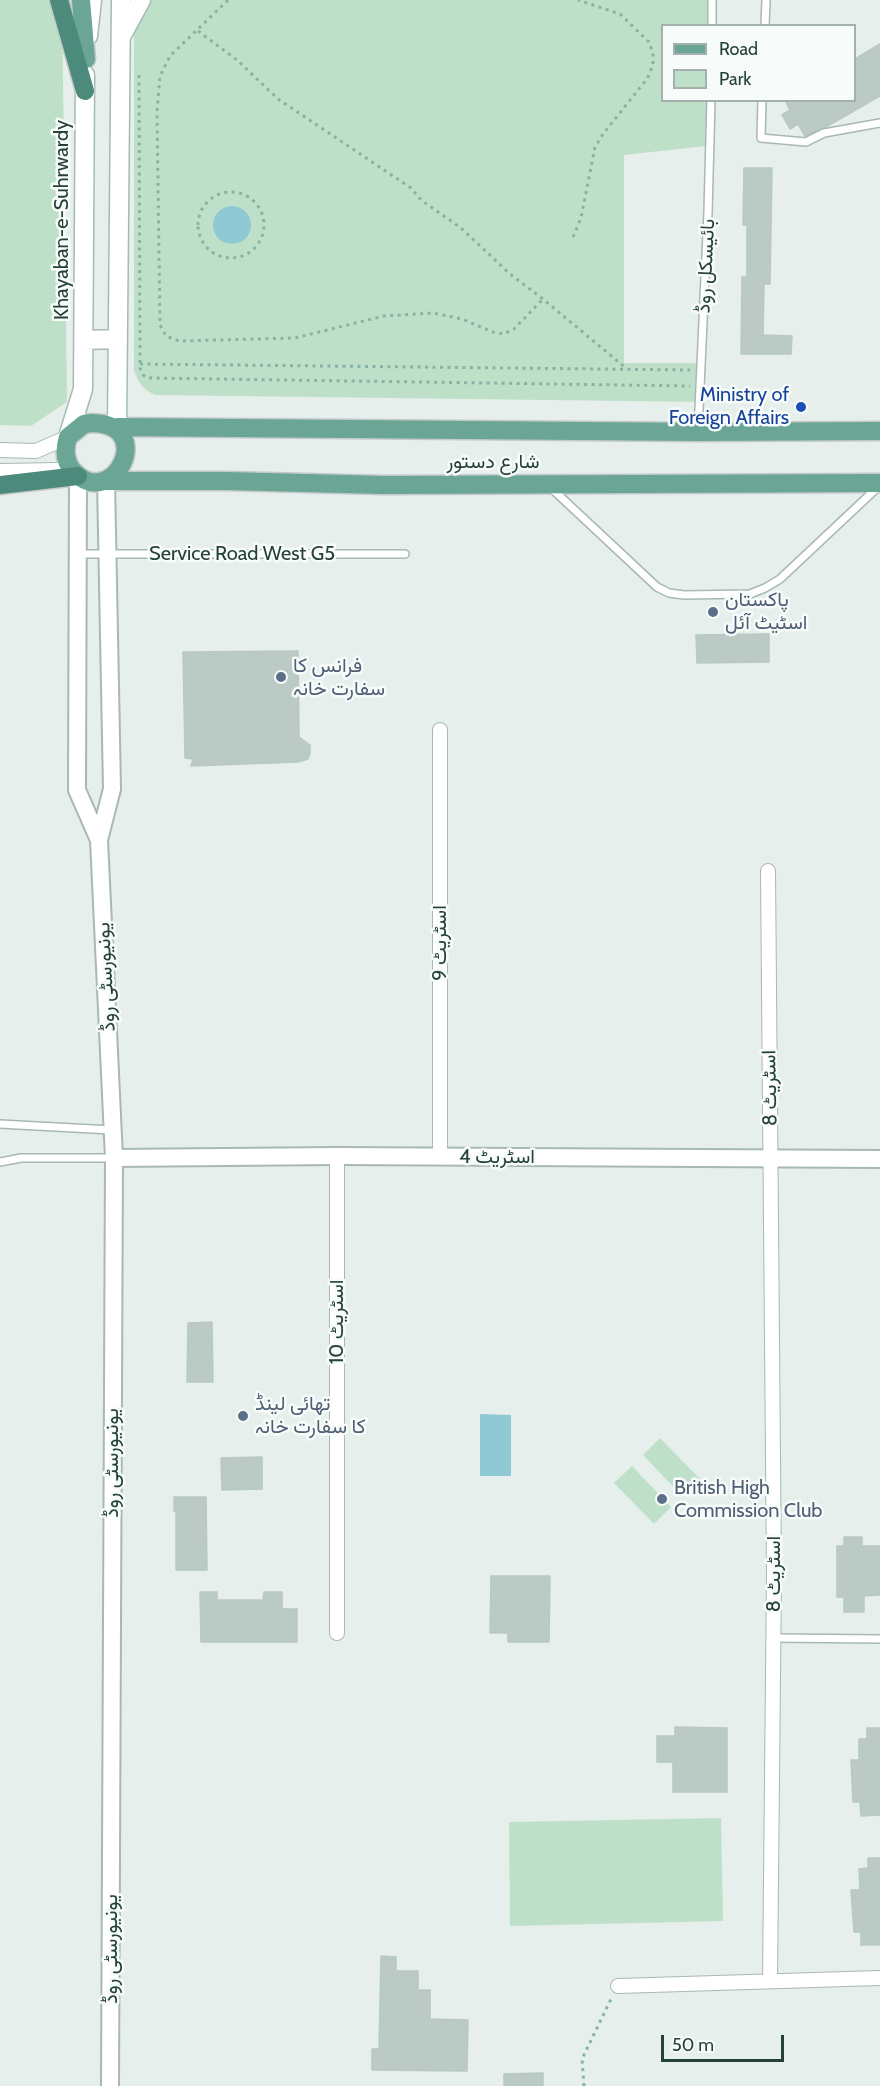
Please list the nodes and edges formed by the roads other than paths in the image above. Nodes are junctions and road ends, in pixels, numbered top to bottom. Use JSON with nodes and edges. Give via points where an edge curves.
{"nodes":[{"id":1,"x":59,"y":0,"type":"edge"},
{"id":2,"x":81,"y":0,"type":"edge"},
{"id":3,"x":92,"y":0,"type":"edge"},
{"id":4,"x":121,"y":0,"type":"edge"},
{"id":5,"x":141,"y":0,"type":"edge"},
{"id":6,"x":712,"y":0,"type":"edge"},
{"id":7,"x":766,"y":0,"type":"edge"},
{"id":8,"x":712,"y":24,"type":"edge"},
{"id":9,"x":765,"y":24,"type":"edge"},
{"id":10,"x":120,"y":39,"type":"junction"},
{"id":11,"x":86,"y":59,"type":"junction"},
{"id":12,"x":85,"y":91,"type":"junction"},
{"id":13,"x":711,"y":102,"type":"edge"},
{"id":14,"x":762,"y":102,"type":"edge"},
{"id":15,"x":880,"y":123,"type":"edge"},
{"id":16,"x":118,"y":339,"type":"junction"},
{"id":17,"x":84,"y":340,"type":"junction"},
{"id":18,"x":117,"y":428,"type":"junction"},
{"id":19,"x":880,"y":431,"type":"edge"},
{"id":20,"x":698,"y":432,"type":"junction"},
{"id":21,"x":68,"y":437,"type":"junction"},
{"id":22,"x":0,"y":450,"type":"edge"},
{"id":23,"x":0,"y":471,"type":"edge"},
{"id":24,"x":75,"y":472,"type":"junction"},
{"id":25,"x":105,"y":481,"type":"junction"},
{"id":26,"x":546,"y":484,"type":"junction"},
{"id":27,"x":880,"y":484,"type":"edge"},
{"id":28,"x":0,"y":485,"type":"edge"},
{"id":29,"x":78,"y":554,"type":"junction"},
{"id":30,"x":108,"y":554,"type":"junction"},
{"id":31,"x":405,"y":554,"type":"dead end"},
{"id":32,"x":440,"y":729,"type":"dead end"},
{"id":33,"x":99,"y":840,"type":"junction"},
{"id":34,"x":768,"y":871,"type":"dead end"},
{"id":35,"x":0,"y":1124,"type":"edge"},
{"id":36,"x":113,"y":1130,"type":"junction"},
{"id":37,"x":337,"y":1156,"type":"junction"},
{"id":38,"x":440,"y":1157,"type":"junction"},
{"id":39,"x":114,"y":1158,"type":"junction"},
{"id":40,"x":771,"y":1159,"type":"junction"},
{"id":41,"x":880,"y":1159,"type":"edge"},
{"id":42,"x":0,"y":1162,"type":"edge"},
{"id":43,"x":337,"y":1633,"type":"dead end"},
{"id":44,"x":773,"y":1638,"type":"junction"},
{"id":45,"x":880,"y":1639,"type":"edge"},
{"id":46,"x":880,"y":1977,"type":"edge"},
{"id":47,"x":770,"y":1981,"type":"junction"},
{"id":48,"x":618,"y":1986,"type":"road end"},
{"id":49,"x":110,"y":2086,"type":"edge"}],
"edges":[{"from":1,"to":12,"type":"highway"},
{"from":2,"to":11,"type":"main road","name":"Khayaban-e-Suhrwardy"},
{"from":3,"to":11,"type":"main road"},
{"from":4,"to":10,"type":"main road"},
{"from":5,"to":10,"type":"main road"},
{"from":6,"to":8,"type":"lane"},
{"from":7,"to":9,"type":"lane"},
{"from":10,"to":16,"type":"main road"},
{"from":11,"to":12,"type":"main road","name":"Khayaban-e-Suhrwardy"},
{"from":12,"to":17,"type":"main road","name":"Khayaban-e-Suhrwardy"},
{"from":13,"to":20,"type":"lane","name":"بائیسکل روڈ"},
{"from":14,"to":15,"type":"lane","via":[[761,138],[806,141],[824,133]]},
{"from":16,"to":17,"type":"main road"},
{"from":16,"to":18,"type":"main road"},
{"from":17,"to":21,"type":"main road","name":"Khayaban-e-Suhrwardy","via":[[83,389]]},
{"from":18,"to":20,"type":"main road","name":"شارع دستور"},
{"from":18,"to":21,"type":"main road","via":[[106,423],[84,424]]},
{"from":18,"to":25,"type":"main road","via":[[124,438],[123,462],[115,475]]},
{"from":19,"to":20,"type":"main road","name":"شارع دستور"},
{"from":21,"to":22,"type":"street","via":[[36,451]]},
{"from":21,"to":24,"type":"main road","via":[[65,457]]},
{"from":23,"to":24,"type":"street"},
{"from":24,"to":25,"type":"main road","via":[[91,482]]},
{"from":24,"to":28,"type":"highway"},
{"from":24,"to":29,"type":"street","name":"یونیورسٹی روڈ"},
{"from":25,"to":26,"type":"main road","name":"شارع دستور"},
{"from":25,"to":30,"type":"street","name":"یونیورسٹی روڈ"},
{"from":26,"to":27,"type":"main road","name":"شارع دستور"},
{"from":26,"to":27,"type":"lane","via":[[657,587],[684,595],[750,594],[765,588],[780,579]]},
{"from":29,"to":30,"type":"lane","name":"Service Road West G5"},
{"from":29,"to":33,"type":"street","name":"یونیورسٹی روڈ","via":[[77,790]]},
{"from":30,"to":31,"type":"lane","name":"Service Road West G5"},
{"from":30,"to":33,"type":"street","name":"یونیورسٹی روڈ","via":[[112,789]]},
{"from":32,"to":38,"type":"street","name":"اسٹریٹ 9"},
{"from":33,"to":36,"type":"street","name":"یونیورسٹی روڈ"},
{"from":34,"to":40,"type":"street","name":"اسٹریٹ 8"},
{"from":35,"to":36,"type":"lane"},
{"from":36,"to":39,"type":"street","name":"یونیورسٹی روڈ"},
{"from":37,"to":38,"type":"street","name":"اسٹریٹ 4"},
{"from":37,"to":39,"type":"street","name":"اسٹریٹ 4"},
{"from":37,"to":43,"type":"street","name":"اسٹریٹ 10"},
{"from":38,"to":40,"type":"street","name":"اسٹریٹ 4"},
{"from":39,"to":42,"type":"lane","via":[[21,1158]]},
{"from":39,"to":49,"type":"street","name":"یونیورسٹی روڈ"},
{"from":40,"to":41,"type":"street","name":"اسٹریٹ 4"},
{"from":40,"to":44,"type":"street","name":"اسٹریٹ 8"},
{"from":44,"to":45,"type":"lane"},
{"from":44,"to":47,"type":"street","name":"اسٹریٹ 8"},
{"from":46,"to":47,"type":"street"},
{"from":47,"to":48,"type":"street"}]}
